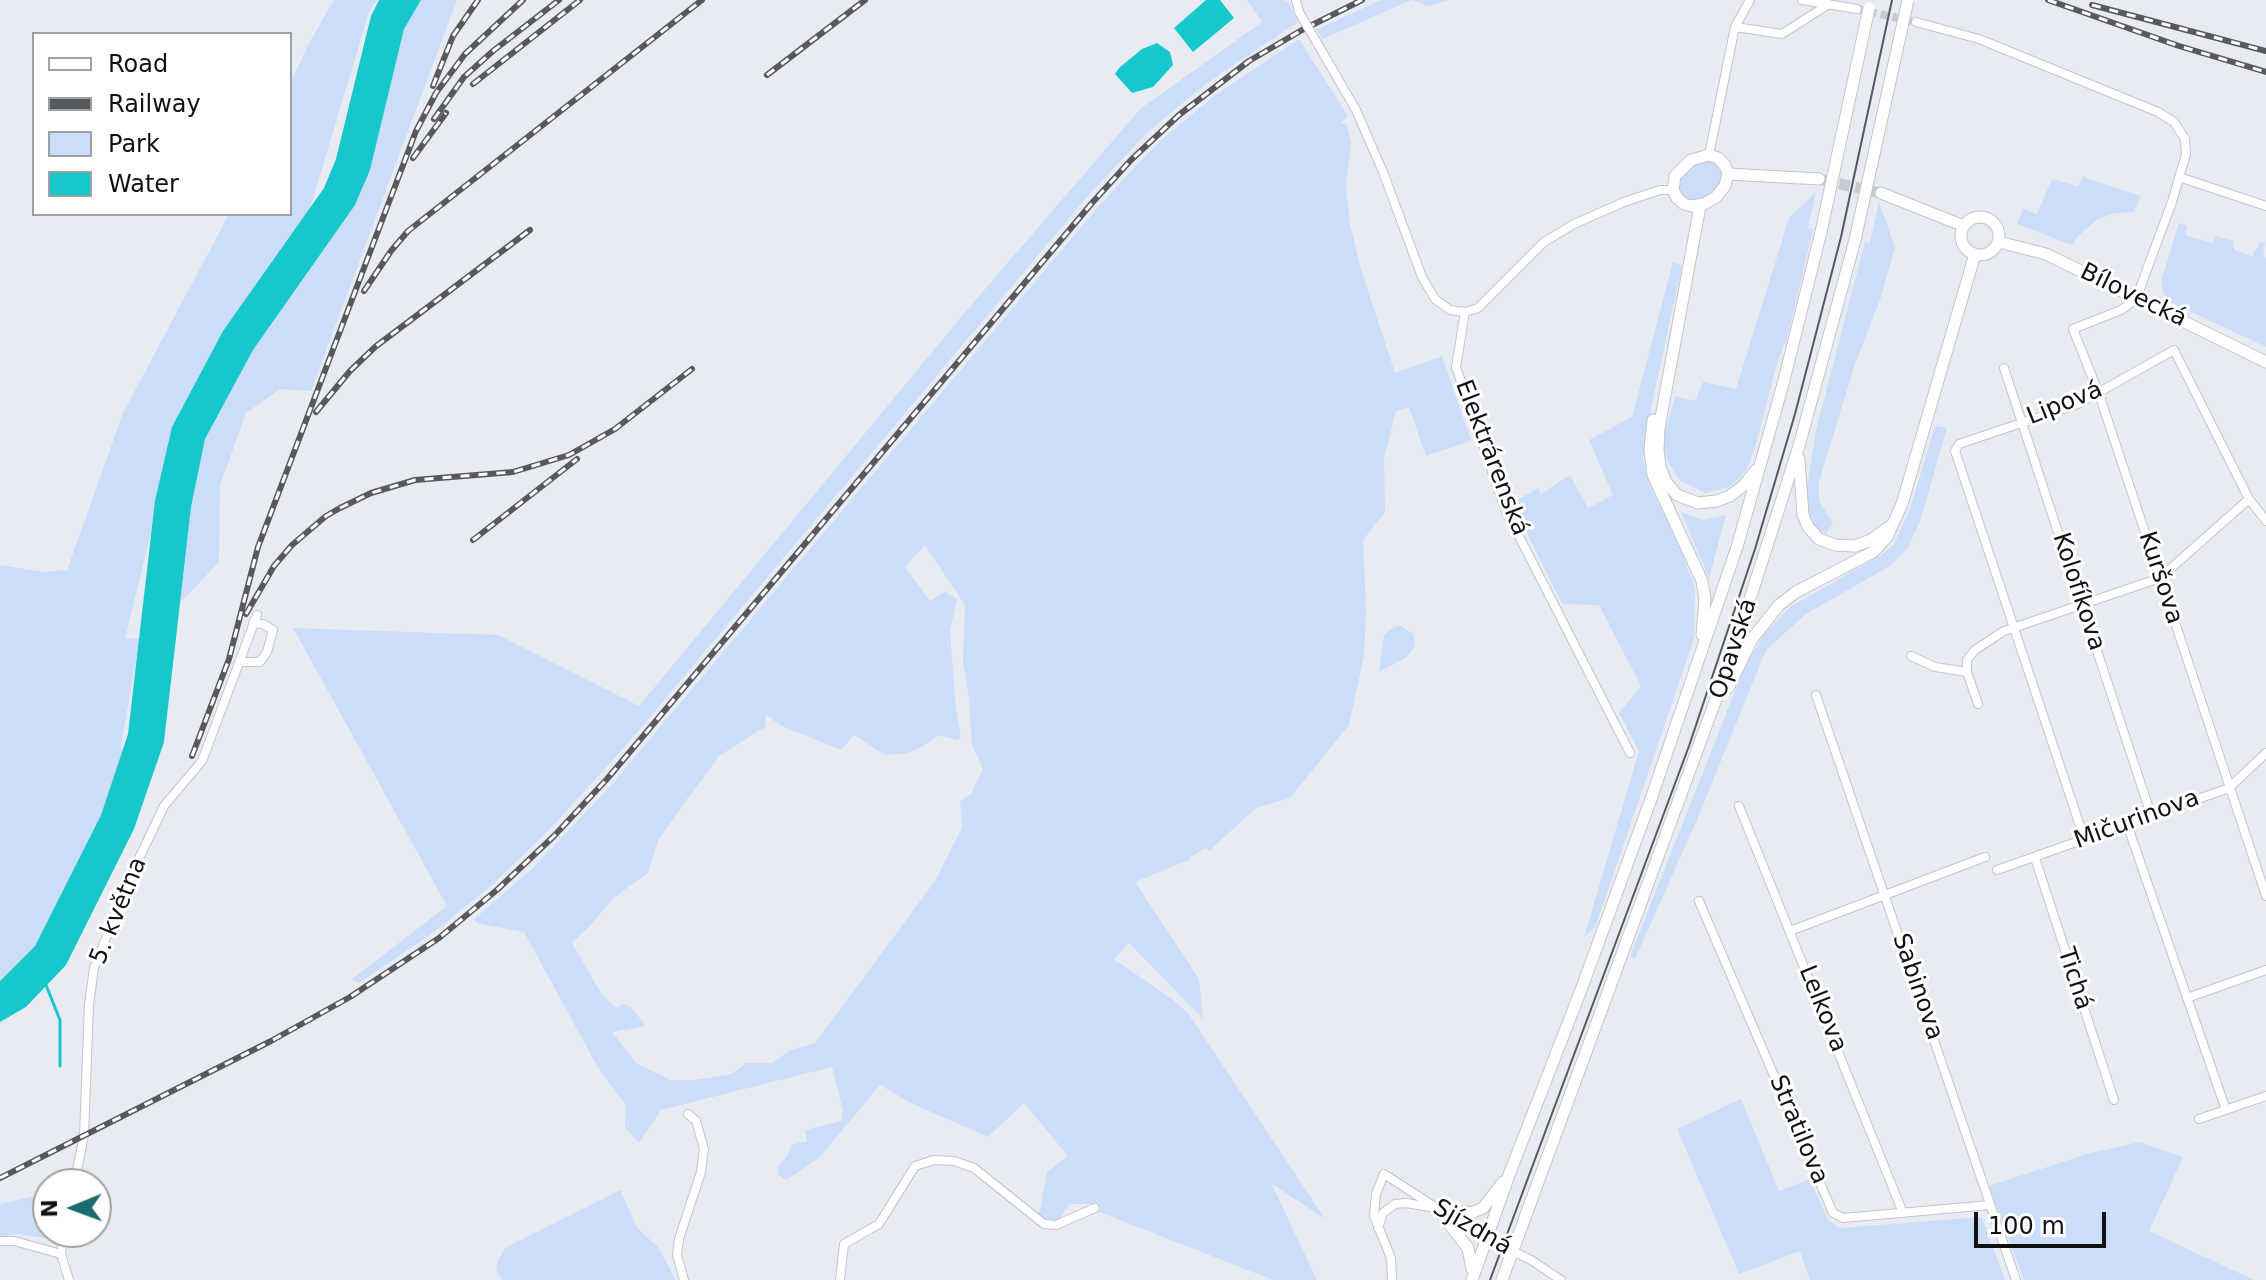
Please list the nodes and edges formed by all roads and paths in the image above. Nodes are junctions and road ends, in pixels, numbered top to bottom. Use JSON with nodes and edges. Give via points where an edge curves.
{"nodes":[{"id":1,"x":1296,"y":0,"type":"edge"},
{"id":2,"x":1750,"y":0,"type":"edge"},
{"id":3,"x":1802,"y":0,"type":"edge"},
{"id":4,"x":1871,"y":0,"type":"edge"},
{"id":5,"x":1908,"y":0,"type":"edge"},
{"id":6,"x":1829,"y":4,"type":"junction"},
{"id":7,"x":1857,"y":9,"type":"tunnel mouth"},
{"id":8,"x":1916,"y":22,"type":"tunnel mouth"},
{"id":9,"x":1735,"y":27,"type":"junction"},
{"id":10,"x":1709,"y":155,"type":"junction"},
{"id":11,"x":1728,"y":174,"type":"junction"},
{"id":12,"x":2179,"y":177,"type":"junction"},
{"id":13,"x":1819,"y":179,"type":"tunnel mouth"},
{"id":14,"x":1673,"y":190,"type":"junction"},
{"id":15,"x":1881,"y":193,"type":"tunnel mouth"},
{"id":16,"x":1700,"y":206,"type":"junction"},
{"id":17,"x":2266,"y":206,"type":"edge"},
{"id":18,"x":1964,"y":226,"type":"junction"},
{"id":19,"x":1999,"y":242,"type":"junction"},
{"id":20,"x":1975,"y":254,"type":"junction"},
{"id":21,"x":2136,"y":299,"type":"junction"},
{"id":22,"x":1465,"y":312,"type":"junction"},
{"id":23,"x":2265,"y":361,"type":"edge"},
{"id":24,"x":2004,"y":368,"type":"dead end"},
{"id":25,"x":1669,"y":374,"type":"junction"},
{"id":26,"x":2099,"y":394,"type":"junction"},
{"id":27,"x":2021,"y":422,"type":"junction"},
{"id":28,"x":1799,"y":446,"type":"junction"},
{"id":29,"x":1762,"y":463,"type":"junction"},
{"id":30,"x":2249,"y":499,"type":"junction"},
{"id":31,"x":2266,"y":521,"type":"edge"},
{"id":32,"x":1893,"y":524,"type":"junction"},
{"id":33,"x":2160,"y":578,"type":"junction"},
{"id":34,"x":2082,"y":605,"type":"junction"},
{"id":35,"x":2015,"y":628,"type":"junction"},
{"id":36,"x":1911,"y":656,"type":"dead end"},
{"id":37,"x":1699,"y":660,"type":"junction"},
{"id":38,"x":239,"y":662,"type":"junction"},
{"id":39,"x":1967,"y":672,"type":"junction"},
{"id":40,"x":1816,"y":695,"type":"dead end"},
{"id":41,"x":1978,"y":704,"type":"dead end"},
{"id":42,"x":1707,"y":728,"type":"junction"},
{"id":43,"x":1630,"y":753,"type":"dead end"},
{"id":44,"x":2266,"y":753,"type":"edge"},
{"id":45,"x":2229,"y":788,"type":"junction"},
{"id":46,"x":1739,"y":806,"type":"dead end"},
{"id":47,"x":2151,"y":815,"type":"junction"},
{"id":48,"x":2127,"y":824,"type":"junction"},
{"id":49,"x":2084,"y":838,"type":"junction"},
{"id":50,"x":1985,"y":857,"type":"dead end"},
{"id":51,"x":2035,"y":858,"type":"junction"},
{"id":52,"x":1997,"y":870,"type":"dead end"},
{"id":53,"x":1884,"y":894,"type":"junction"},
{"id":54,"x":2266,"y":896,"type":"edge"},
{"id":55,"x":1699,"y":901,"type":"dead end"},
{"id":56,"x":1790,"y":931,"type":"junction"},
{"id":57,"x":2266,"y":970,"type":"edge"},
{"id":58,"x":2187,"y":998,"type":"junction"},
{"id":59,"x":2266,"y":1096,"type":"edge"},
{"id":60,"x":2114,"y":1100,"type":"dead end"},
{"id":61,"x":2226,"y":1110,"type":"junction"},
{"id":62,"x":688,"y":1114,"type":"dead end"},
{"id":63,"x":2199,"y":1119,"type":"dead end"},
{"id":64,"x":77,"y":1168,"type":"edge"},
{"id":65,"x":1509,"y":1175,"type":"junction"},
{"id":66,"x":1990,"y":1205,"type":"junction"},
{"id":67,"x":1095,"y":1208,"type":"dead end"},
{"id":68,"x":1437,"y":1209,"type":"junction"},
{"id":69,"x":1903,"y":1213,"type":"junction"},
{"id":70,"x":1377,"y":1229,"type":"junction"},
{"id":71,"x":1486,"y":1237,"type":"junction"},
{"id":72,"x":0,"y":1241,"type":"edge"},
{"id":73,"x":62,"y":1248,"type":"edge"},
{"id":74,"x":1513,"y":1251,"type":"junction"},
{"id":75,"x":61,"y":1254,"type":"junction"},
{"id":76,"x":683,"y":1277,"type":"edge"},
{"id":77,"x":69,"y":1280,"type":"edge"},
{"id":78,"x":840,"y":1280,"type":"edge"},
{"id":79,"x":1392,"y":1280,"type":"edge"},
{"id":80,"x":1472,"y":1280,"type":"edge"},
{"id":81,"x":1502,"y":1280,"type":"edge"},
{"id":82,"x":1561,"y":1280,"type":"edge"},
{"id":83,"x":2016,"y":1280,"type":"edge"}],
"edges":[{"from":1,"to":22,"type":"street","bridge":true,"via":[[1356,110],[1422,277],[1435,299],[1450,310]]},
{"from":2,"to":9,"type":"street"},
{"from":3,"to":6,"type":"street"},
{"from":4,"to":29,"type":"main road","name":"Opavská","bridge":true,"via":[[1821,232]]},
{"from":5,"to":28,"type":"main road","name":"Opavská","bridge":true,"via":[[1855,240]]},
{"from":6,"to":7,"type":"street"},
{"from":6,"to":9,"type":"street","via":[[1782,34]]},
{"from":8,"to":12,"type":"street","via":[[1979,39],[2158,112],[2178,126],[2185,139]]},
{"from":9,"to":10,"type":"street"},
{"from":10,"to":11,"type":"main road","via":[[1722,161]]},
{"from":10,"to":14,"type":"main road","via":[[1685,164],[1675,176]]},
{"from":11,"to":13,"type":"main road"},
{"from":11,"to":16,"type":"main road","via":[[1721,192]]},
{"from":12,"to":17,"type":"street"},
{"from":12,"to":21,"type":"street"},
{"from":14,"to":16,"type":"main road","via":[[1684,204]]},
{"from":14,"to":22,"type":"street","via":[[1624,202],[1564,230],[1544,242],[1492,297]]},
{"from":15,"to":18,"type":"main road"},
{"from":16,"to":25,"type":"main road"},
{"from":18,"to":19,"type":"main road","via":[[1974,218],[1987,218],[1996,225]]},
{"from":18,"to":20,"type":"main road","via":[[1963,243]]},
{"from":19,"to":20,"type":"main road","via":[[1988,253]]},
{"from":19,"to":21,"type":"main road","name":"Bílovecká","via":[[2046,254]]},
{"from":20,"to":32,"type":"main road"},
{"from":21,"to":23,"type":"main road","name":"Bílovecká"},
{"from":21,"to":26,"type":"street","name":"Kuršova","via":[[2073,329]]},
{"from":22,"to":43,"type":"street","name":"Elektrárenská","via":[[1456,367],[1505,509]]},
{"from":24,"to":27,"type":"street","name":"Kolofíkova"},
{"from":25,"to":29,"type":"main road","via":[[1658,450],[1664,478],[1677,495],[1698,503],[1723,499],[1740,489]]},
{"from":25,"to":37,"type":"main road","via":[[1652,425],[1651,466],[1703,585]]},
{"from":26,"to":27,"type":"street","name":"Lipová"},
{"from":26,"to":30,"type":"street","name":"Lipová","via":[[2174,350]]},
{"from":26,"to":33,"type":"street","name":"Kuršova"},
{"from":27,"to":34,"type":"street","name":"Kolofíkova"},
{"from":27,"to":35,"type":"street","name":"Lipová","via":[[1959,444],[1955,451]]},
{"from":28,"to":32,"type":"main road","via":[[1802,509],[1816,537],[1855,546]]},
{"from":28,"to":42,"type":"main road","name":"Opavská"},
{"from":29,"to":37,"type":"main road","name":"Opavská"},
{"from":30,"to":31,"type":"street"},
{"from":30,"to":33,"type":"street"},
{"from":32,"to":42,"type":"main road","via":[[1873,552],[1796,592],[1770,614],[1748,645]]},
{"from":33,"to":34,"type":"street"},
{"from":33,"to":45,"type":"street","name":"Kuršova"},
{"from":34,"to":35,"type":"street"},
{"from":34,"to":47,"type":"street","name":"Kolofíkova"},
{"from":35,"to":39,"type":"street","via":[[1975,650],[1967,660]]},
{"from":35,"to":49,"type":"street"},
{"from":36,"to":39,"type":"street"},
{"from":37,"to":65,"type":"main road","name":"Opavská"},
{"from":38,"to":38,"type":"street","name":"5. května","via":[[255,619],[273,630],[260,662]]},
{"from":38,"to":64,"type":"street","name":"5. května","via":[[202,761],[164,806],[94,968]]},
{"from":39,"to":41,"type":"street"},
{"from":40,"to":53,"type":"street","name":"Sabinova"},
{"from":42,"to":74,"type":"main road","name":"Opavská"},
{"from":44,"to":45,"type":"street","name":"Mičurinova"},
{"from":45,"to":47,"type":"street","name":"Mičurinova"},
{"from":45,"to":54,"type":"street","name":"Kuršova"},
{"from":46,"to":56,"type":"street","name":"Lelkova"},
{"from":47,"to":48,"type":"street","name":"Mičurinova"},
{"from":48,"to":49,"type":"street","name":"Mičurinova"},
{"from":48,"to":58,"type":"street"},
{"from":49,"to":51,"type":"street","name":"Mičurinova"},
{"from":50,"to":53,"type":"street"},
{"from":51,"to":52,"type":"street","name":"Mičurinova"},
{"from":51,"to":60,"type":"street","name":"Tichá"},
{"from":53,"to":56,"type":"street"},
{"from":53,"to":66,"type":"street","name":"Sabinova"},
{"from":55,"to":69,"type":"street","name":"Stratilova","via":[[1833,1213],[1843,1218]]},
{"from":56,"to":69,"type":"street","name":"Lelkova"},
{"from":57,"to":58,"type":"street"},
{"from":58,"to":61,"type":"street"},
{"from":59,"to":61,"type":"street"},
{"from":61,"to":63,"type":"street"},
{"from":62,"to":76,"type":"street","via":[[696,1121],[704,1149],[679,1239]]},
{"from":65,"to":68,"type":"main road","via":[[1483,1208],[1471,1213]]},
{"from":65,"to":71,"type":"main road","name":"Opavská"},
{"from":66,"to":69,"type":"street","name":"Stratilova"},
{"from":66,"to":83,"type":"street","name":"Sabinova"},
{"from":67,"to":78,"type":"street","via":[[1056,1225],[1044,1224],[974,1168],[934,1160],[915,1166],[879,1224],[844,1244]]},
{"from":68,"to":70,"type":"street","via":[[1397,1203],[1385,1211]]},
{"from":68,"to":70,"type":"street","name":"Sjízdná","via":[[1384,1174],[1374,1202]]},
{"from":68,"to":71,"type":"street","name":"Sjízdná"},
{"from":68,"to":80,"type":"main road","via":[[1468,1248]]},
{"from":70,"to":79,"type":"street","via":[[1391,1258]]},
{"from":71,"to":74,"type":"street","name":"Sjízdná"},
{"from":71,"to":80,"type":"main road","name":"Opavská"},
{"from":72,"to":75,"type":"street"},
{"from":73,"to":75,"type":"street"},
{"from":74,"to":81,"type":"main road","name":"Opavská"},
{"from":74,"to":82,"type":"street","name":"Sjízdná"},
{"from":75,"to":77,"type":"street"}]}
